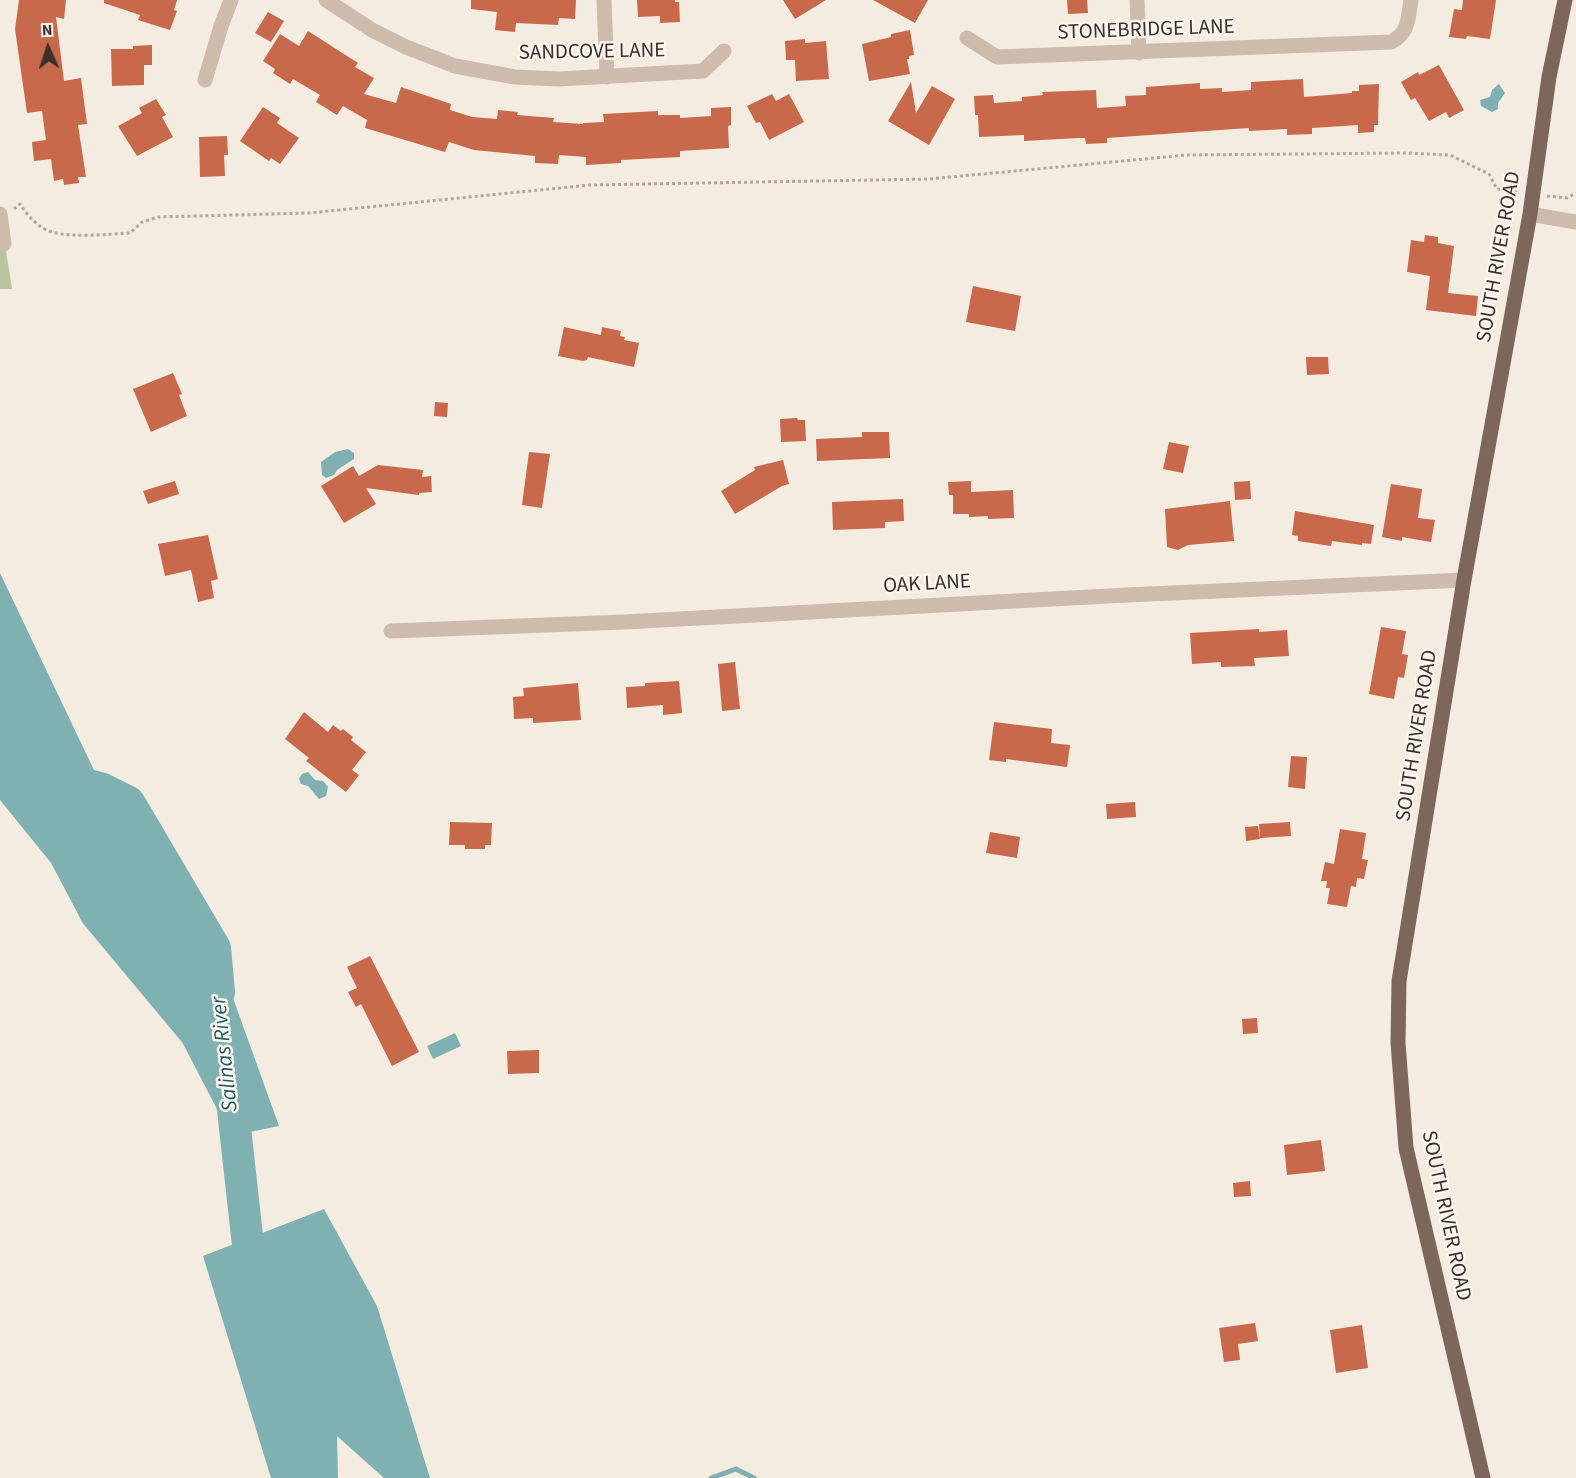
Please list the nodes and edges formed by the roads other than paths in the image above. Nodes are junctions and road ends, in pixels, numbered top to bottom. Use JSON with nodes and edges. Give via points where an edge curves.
{"nodes":[{"id":1,"x":231,"y":0,"type":"edge"},
{"id":2,"x":326,"y":0,"type":"edge"},
{"id":3,"x":604,"y":0,"type":"edge"},
{"id":4,"x":1137,"y":0,"type":"edge"},
{"id":5,"x":1411,"y":0,"type":"edge"},
{"id":6,"x":1565,"y":0,"type":"edge"},
{"id":7,"x":967,"y":38,"type":"dead end"},
{"id":8,"x":724,"y":51,"type":"dead end"},
{"id":9,"x":1139,"y":53,"type":"junction"},
{"id":10,"x":607,"y":77,"type":"junction"},
{"id":11,"x":205,"y":80,"type":"dead end"},
{"id":12,"x":0,"y":214,"type":"edge"},
{"id":13,"x":1530,"y":214,"type":"junction"},
{"id":14,"x":1,"y":219,"type":"edge"},
{"id":15,"x":1576,"y":222,"type":"edge"},
{"id":16,"x":4,"y":244,"type":"dead end"},
{"id":17,"x":1464,"y":580,"type":"junction"},
{"id":18,"x":391,"y":631,"type":"dead end"},
{"id":19,"x":1483,"y":1478,"type":"edge"}],
"edges":[{"from":1,"to":11,"type":"street"},
{"from":2,"to":10,"type":"street","name":"SANDCOVE LANE","via":[[372,30],[455,66],[515,77]]},
{"from":3,"to":10,"type":"street"},
{"from":4,"to":9,"type":"street"},
{"from":5,"to":9,"type":"street","name":"STONEBRIDGE LANE","via":[[1401,37],[1391,42]]},
{"from":6,"to":13,"type":"main road","name":"SOUTH RIVER ROAD","via":[[1549,77]]},
{"from":7,"to":9,"type":"street","name":"STONEBRIDGE LANE","via":[[997,57]]},
{"from":8,"to":10,"type":"street","name":"SANDCOVE LANE","via":[[703,70]]},
{"from":12,"to":14,"type":"street"},
{"from":13,"to":15,"type":"street"},
{"from":13,"to":17,"type":"main road","name":"SOUTH RIVER ROAD"},
{"from":14,"to":16,"type":"street"},
{"from":17,"to":18,"type":"street","name":"OAK LANE"},
{"from":17,"to":19,"type":"main road","name":"SOUTH RIVER ROAD","via":[[1399,981],[1398,1043],[1406,1148]]}]}
